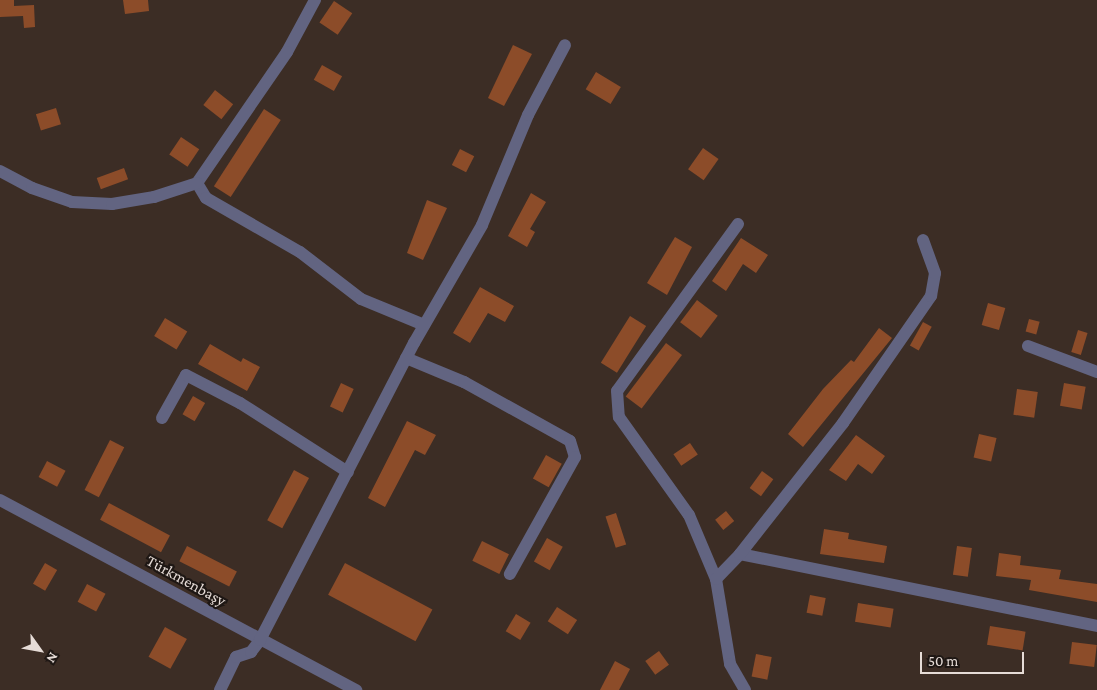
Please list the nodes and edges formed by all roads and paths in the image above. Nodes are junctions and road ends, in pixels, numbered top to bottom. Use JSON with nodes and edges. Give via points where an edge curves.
{"nodes":[{"id":1,"x":315,"y":0,"type":"edge"},
{"id":2,"x":565,"y":45,"type":"dead end"},
{"id":3,"x":0,"y":171,"type":"edge"},
{"id":4,"x":197,"y":183,"type":"junction"},
{"id":5,"x":738,"y":224,"type":"dead end"},
{"id":6,"x":924,"y":240,"type":"dead end"},
{"id":7,"x":424,"y":325,"type":"junction"},
{"id":8,"x":1028,"y":346,"type":"dead end"},
{"id":9,"x":406,"y":358,"type":"junction"},
{"id":10,"x":1097,"y":372,"type":"edge"},
{"id":11,"x":162,"y":418,"type":"dead end"},
{"id":12,"x":348,"y":472,"type":"junction"},
{"id":13,"x":0,"y":500,"type":"edge"},
{"id":14,"x":740,"y":554,"type":"junction"},
{"id":15,"x":510,"y":574,"type":"dead end"},
{"id":16,"x":716,"y":579,"type":"junction"},
{"id":17,"x":1097,"y":626,"type":"edge"},
{"id":18,"x":260,"y":640,"type":"junction"},
{"id":19,"x":220,"y":690,"type":"edge"},
{"id":20,"x":356,"y":690,"type":"edge"},
{"id":21,"x":745,"y":690,"type":"edge"}],
"edges":[{"from":1,"to":4,"type":"street","via":[[286,52]]},
{"from":2,"to":7,"type":"street","via":[[528,115],[482,225]]},
{"from":3,"to":4,"type":"street","via":[[32,188],[72,202],[112,204]]},
{"from":4,"to":7,"type":"street","via":[[206,198],[300,252],[361,299]]},
{"from":5,"to":16,"type":"street","via":[[617,391],[619,417],[688,515]]},
{"from":6,"to":14,"type":"street","via":[[935,272],[931,296],[843,423]]},
{"from":7,"to":9,"type":"street"},
{"from":8,"to":10,"type":"street"},
{"from":9,"to":12,"type":"street"},
{"from":9,"to":15,"type":"street","via":[[464,382],[570,441],[575,457]]},
{"from":11,"to":12,"type":"street","via":[[186,375],[240,403]]},
{"from":12,"to":18,"type":"street"},
{"from":13,"to":18,"type":"street","name":"Türkmenbaşy"},
{"from":14,"to":16,"type":"street"},
{"from":14,"to":17,"type":"street"},
{"from":16,"to":21,"type":"street","via":[[730,664]]},
{"from":18,"to":19,"type":"street","via":[[251,652],[236,657]]},
{"from":18,"to":20,"type":"street","name":"Türkmenbaşy"}]}
